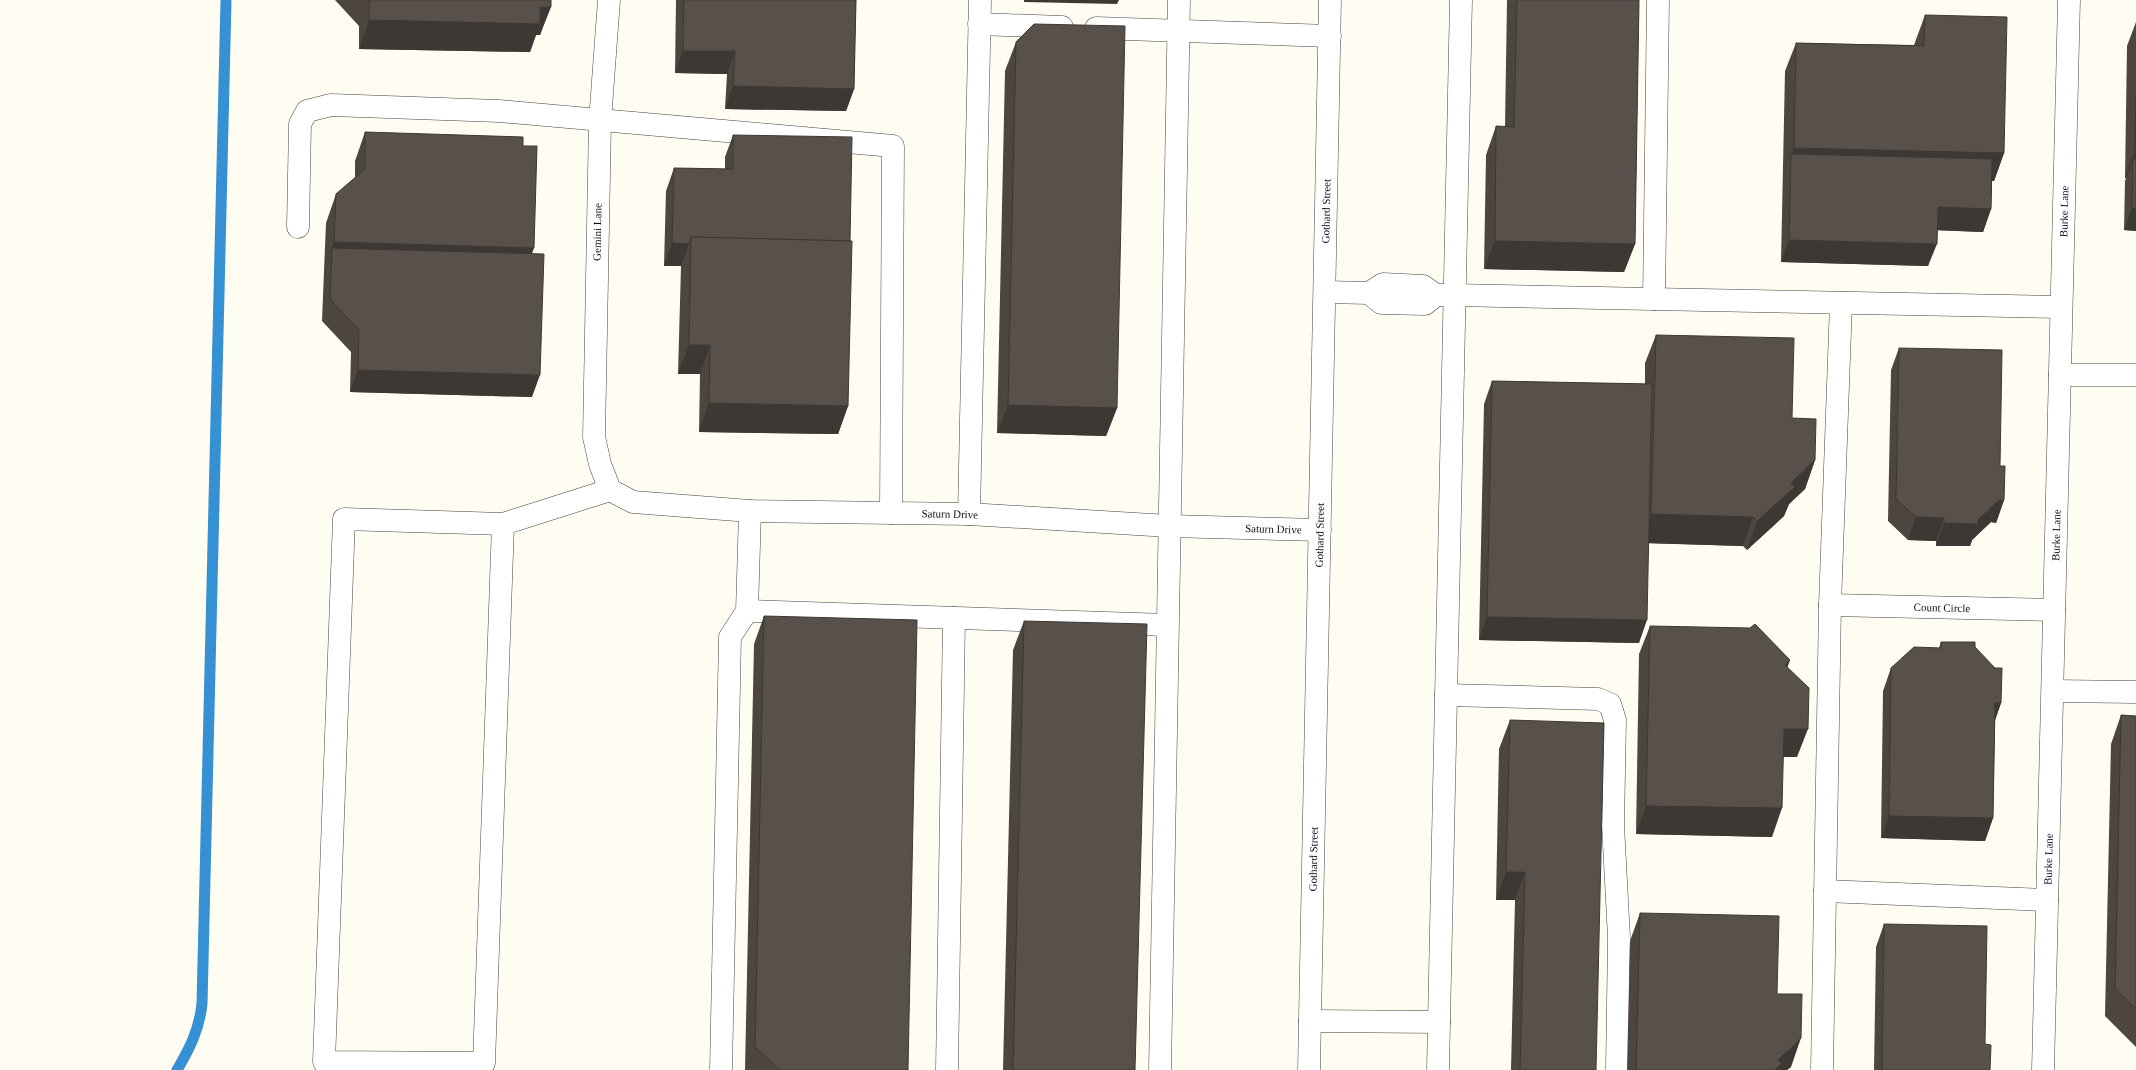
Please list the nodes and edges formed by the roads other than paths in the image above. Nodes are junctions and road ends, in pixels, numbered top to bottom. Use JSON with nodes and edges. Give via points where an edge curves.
{"nodes":[{"id":1,"x":608,"y":0,"type":"edge"},
{"id":2,"x":980,"y":0,"type":"edge"},
{"id":3,"x":1179,"y":0,"type":"edge"},
{"id":4,"x":1330,"y":0,"type":"edge"},
{"id":5,"x":1461,"y":0,"type":"edge"},
{"id":6,"x":1658,"y":0,"type":"edge"},
{"id":7,"x":2069,"y":0,"type":"edge"},
{"id":8,"x":979,"y":24,"type":"junction"},
{"id":9,"x":1178,"y":31,"type":"junction"},
{"id":10,"x":1330,"y":36,"type":"junction"},
{"id":11,"x":600,"y":120,"type":"junction"},
{"id":12,"x":298,"y":227,"type":"dead end"},
{"id":13,"x":1325,"y":292,"type":"junction"},
{"id":14,"x":1445,"y":295,"type":"junction"},
{"id":15,"x":1654,"y":299,"type":"junction"},
{"id":16,"x":1841,"y":303,"type":"junction"},
{"id":17,"x":2061,"y":307,"type":"junction"},
{"id":18,"x":2060,"y":375,"type":"junction"},
{"id":19,"x":2136,"y":375,"type":"edge"},
{"id":20,"x":610,"y":490,"type":"junction"},
{"id":21,"x":750,"y":510,"type":"junction"},
{"id":22,"x":891,"y":513,"type":"junction"},
{"id":23,"x":969,"y":514,"type":"junction"},
{"id":24,"x":503,"y":524,"type":"junction"},
{"id":25,"x":1169,"y":526,"type":"junction"},
{"id":26,"x":1320,"y":530,"type":"junction"},
{"id":27,"x":1830,"y":605,"type":"junction"},
{"id":28,"x":2054,"y":610,"type":"junction"},
{"id":29,"x":747,"y":612,"type":"junction"},
{"id":30,"x":954,"y":618,"type":"junction"},
{"id":31,"x":1167,"y":625,"type":"junction"},
{"id":32,"x":2053,"y":691,"type":"junction"},
{"id":33,"x":2136,"y":692,"type":"edge"},
{"id":34,"x":1446,"y":695,"type":"junction"},
{"id":35,"x":1825,"y":891,"type":"junction"},
{"id":36,"x":2047,"y":900,"type":"junction"},
{"id":37,"x":1310,"y":1021,"type":"junction"},
{"id":38,"x":1439,"y":1022,"type":"junction"},
{"id":39,"x":721,"y":1070,"type":"edge"},
{"id":40,"x":947,"y":1070,"type":"edge"},
{"id":41,"x":1160,"y":1070,"type":"edge"},
{"id":42,"x":1309,"y":1070,"type":"edge"},
{"id":43,"x":1438,"y":1070,"type":"edge"},
{"id":44,"x":1617,"y":1070,"type":"edge"},
{"id":45,"x":1822,"y":1070,"type":"edge"},
{"id":46,"x":2043,"y":1070,"type":"edge"}],
"edges":[{"from":1,"to":11,"type":"street","name":"Gemini Lane"},
{"from":2,"to":8,"type":"street"},
{"from":3,"to":9,"type":"street"},
{"from":4,"to":10,"type":"street","name":"Gothard Street"},
{"from":5,"to":14,"type":"street"},
{"from":6,"to":15,"type":"street"},
{"from":7,"to":17,"type":"street","name":"Burke Lane"},
{"from":8,"to":9,"type":"street"},
{"from":8,"to":23,"type":"street"},
{"from":9,"to":10,"type":"street"},
{"from":9,"to":25,"type":"street"},
{"from":10,"to":13,"type":"street","name":"Gothard Street"},
{"from":11,"to":12,"type":"street","via":[[499,111],[331,105],[307,111],[300,124]]},
{"from":11,"to":20,"type":"street","name":"Gemini Lane","via":[[594,437],[600,464]]},
{"from":11,"to":22,"type":"street","via":[[893,146]]},
{"from":13,"to":14,"type":"street","via":[[1368,293],[1381,303],[1425,304]]},
{"from":13,"to":26,"type":"street","name":"Gothard Street"},
{"from":14,"to":15,"type":"street"},
{"from":14,"to":34,"type":"street"},
{"from":15,"to":16,"type":"street"},
{"from":16,"to":17,"type":"street"},
{"from":16,"to":27,"type":"street"},
{"from":17,"to":18,"type":"street","name":"Burke Lane"},
{"from":18,"to":19,"type":"street"},
{"from":18,"to":28,"type":"street","name":"Burke Lane"},
{"from":20,"to":21,"type":"street","name":"Saturn Drive","via":[[633,502]]},
{"from":20,"to":24,"type":"street"},
{"from":21,"to":22,"type":"street","name":"Saturn Drive"},
{"from":21,"to":29,"type":"street"},
{"from":22,"to":23,"type":"street","name":"Saturn Drive"},
{"from":23,"to":25,"type":"street","name":"Saturn Drive"},
{"from":24,"to":24,"type":"street","via":[[484,1063],[324,1062],[344,518]]},
{"from":25,"to":26,"type":"street","name":"Saturn Drive"},
{"from":25,"to":31,"type":"street"},
{"from":26,"to":37,"type":"street","name":"Gothard Street"},
{"from":27,"to":28,"type":"street","name":"Count Circle"},
{"from":27,"to":35,"type":"street"},
{"from":28,"to":32,"type":"street","name":"Burke Lane"},
{"from":29,"to":30,"type":"street"},
{"from":29,"to":39,"type":"street","via":[[730,637]]},
{"from":30,"to":31,"type":"street"},
{"from":30,"to":40,"type":"street"},
{"from":31,"to":41,"type":"street"},
{"from":32,"to":33,"type":"street"},
{"from":32,"to":36,"type":"street","name":"Burke Lane"},
{"from":34,"to":38,"type":"street"},
{"from":34,"to":44,"type":"street","via":[[1598,698],[1610,704],[1615,720],[1613,826],[1619,938]]},
{"from":35,"to":36,"type":"street"},
{"from":35,"to":45,"type":"street"},
{"from":36,"to":46,"type":"street","name":"Burke Lane"},
{"from":37,"to":38,"type":"street"},
{"from":37,"to":42,"type":"street","name":"Gothard Street"},
{"from":38,"to":43,"type":"street"}]}
